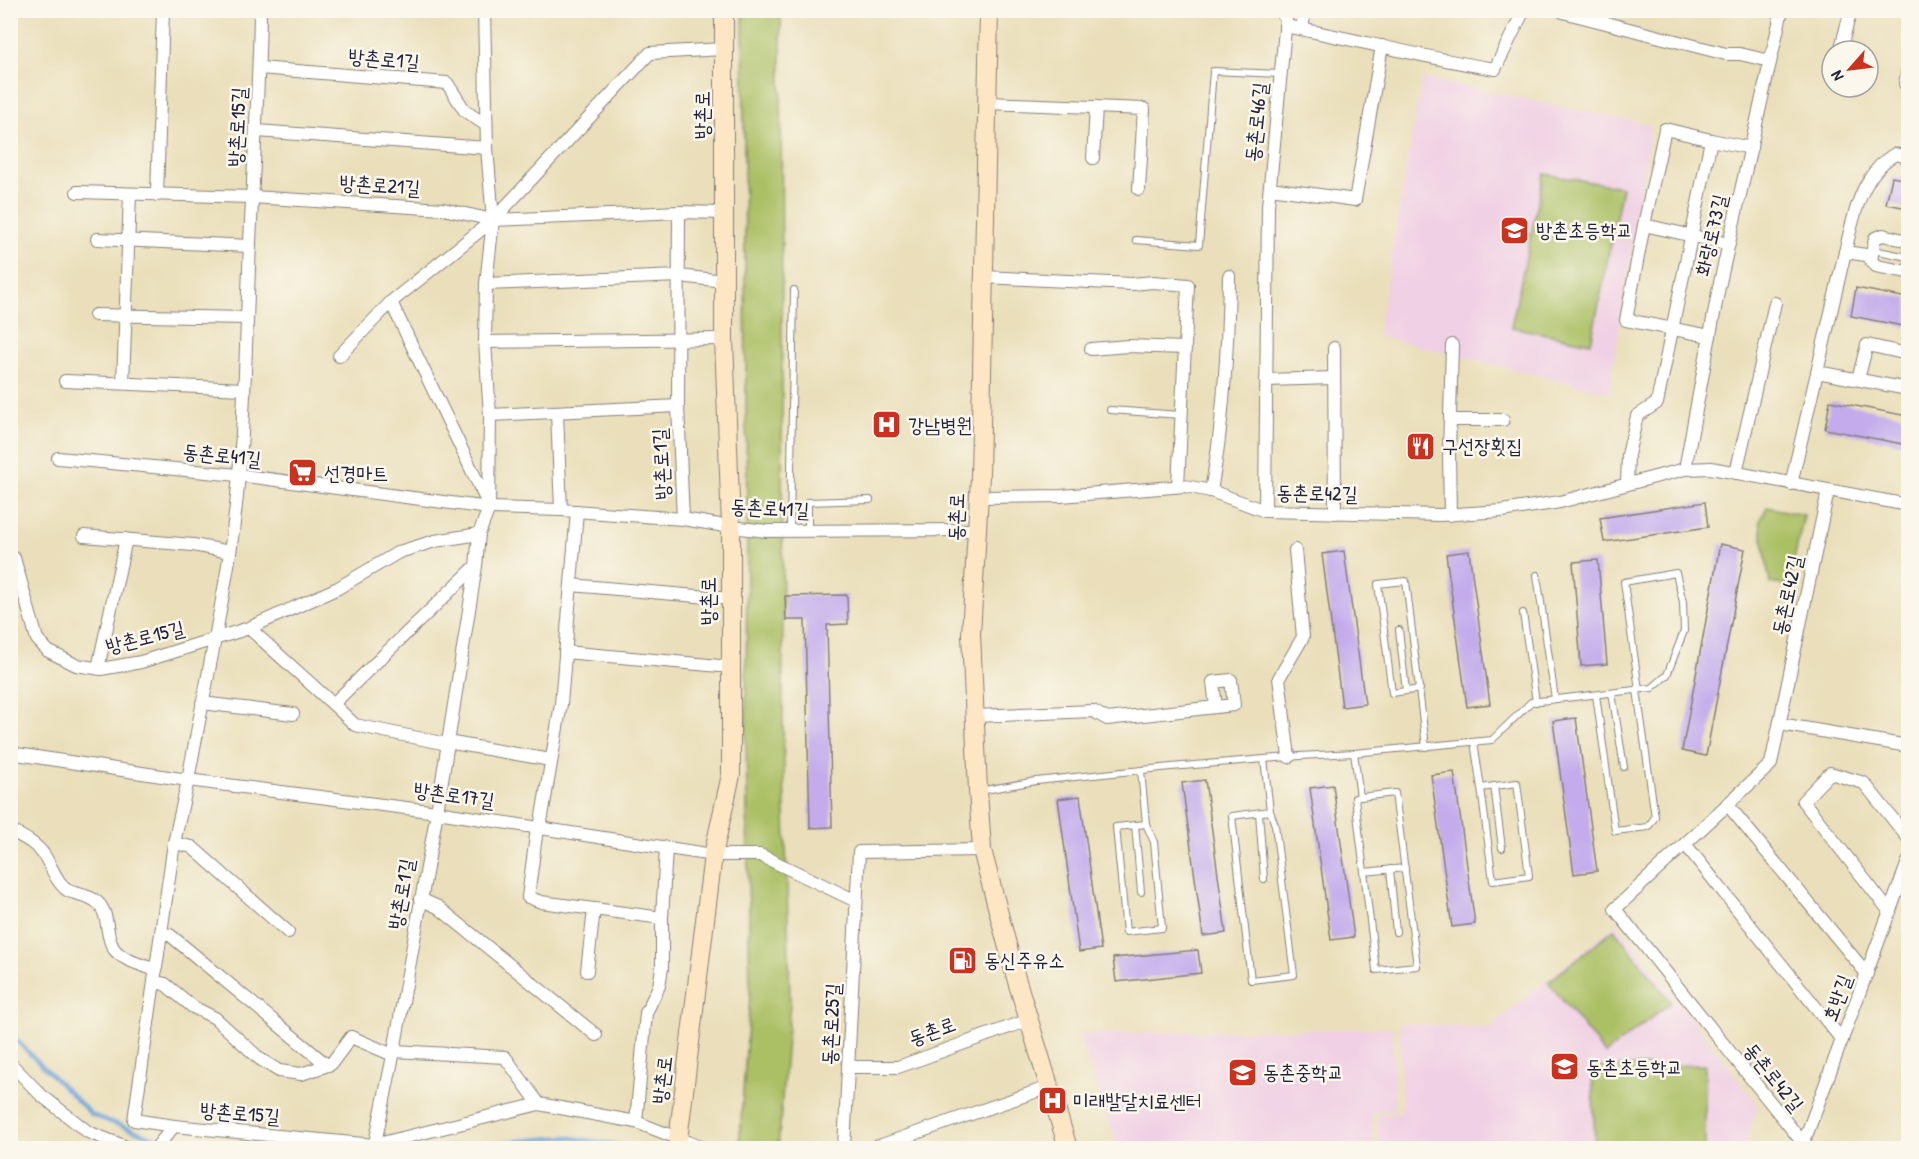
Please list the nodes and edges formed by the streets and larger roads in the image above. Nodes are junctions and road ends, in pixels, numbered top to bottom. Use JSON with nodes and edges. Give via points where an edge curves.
{"nodes":[{"id":1,"x":163,"y":10,"type":"edge"},
{"id":2,"x":260,"y":10,"type":"edge"},
{"id":3,"x":484,"y":10,"type":"edge"},
{"id":4,"x":724,"y":10,"type":"edge"},
{"id":5,"x":989,"y":10,"type":"edge"},
{"id":6,"x":1279,"y":10,"type":"edge"},
{"id":7,"x":1305,"y":10,"type":"edge"},
{"id":8,"x":1524,"y":10,"type":"edge"},
{"id":9,"x":1782,"y":10,"type":"edge"},
{"id":10,"x":1851,"y":10,"type":"edge"},
{"id":11,"x":1563,"y":12,"type":"edge"},
{"id":12,"x":1285,"y":26,"type":"junction"},
{"id":13,"x":1302,"y":29,"type":"junction"},
{"id":14,"x":1843,"y":39,"type":"edge"},
{"id":15,"x":1382,"y":46,"type":"junction"},
{"id":16,"x":724,"y":49,"type":"junction"},
{"id":17,"x":1770,"y":61,"type":"junction"},
{"id":18,"x":259,"y":68,"type":"junction"},
{"id":19,"x":1908,"y":69,"type":"edge"},
{"id":20,"x":1905,"y":84,"type":"dead end"},
{"id":21,"x":988,"y":103,"type":"junction"},
{"id":22,"x":1096,"y":107,"type":"junction"},
{"id":23,"x":486,"y":124,"type":"junction"},
{"id":24,"x":257,"y":130,"type":"junction"},
{"id":25,"x":1712,"y":140,"type":"junction"},
{"id":26,"x":487,"y":148,"type":"junction"},
{"id":27,"x":1751,"y":148,"type":"junction"},
{"id":28,"x":1908,"y":157,"type":"edge"},
{"id":29,"x":1093,"y":158,"type":"dead end"},
{"id":30,"x":1270,"y":188,"type":"junction"},
{"id":31,"x":1139,"y":189,"type":"dead end"},
{"id":32,"x":77,"y":192,"type":"dead end"},
{"id":33,"x":130,"y":194,"type":"junction"},
{"id":34,"x":157,"y":195,"type":"junction"},
{"id":35,"x":252,"y":197,"type":"junction"},
{"id":36,"x":679,"y":212,"type":"junction"},
{"id":37,"x":724,"y":213,"type":"junction"},
{"id":38,"x":493,"y":220,"type":"junction"},
{"id":39,"x":1644,"y":225,"type":"junction"},
{"id":40,"x":1692,"y":236,"type":"junction"},
{"id":41,"x":97,"y":239,"type":"dead end"},
{"id":42,"x":1267,"y":241,"type":"joint"},
{"id":43,"x":1908,"y":241,"type":"edge"},
{"id":44,"x":130,"y":242,"type":"junction"},
{"id":45,"x":1729,"y":244,"type":"junction"},
{"id":46,"x":250,"y":246,"type":"junction"},
{"id":47,"x":1845,"y":252,"type":"junction"},
{"id":48,"x":1872,"y":255,"type":"junction"},
{"id":49,"x":1908,"y":272,"type":"edge"},
{"id":50,"x":679,"y":276,"type":"junction"},
{"id":51,"x":1229,"y":276,"type":"dead end"},
{"id":52,"x":984,"y":277,"type":"junction"},
{"id":53,"x":724,"y":281,"type":"junction"},
{"id":54,"x":486,"y":284,"type":"junction"},
{"id":55,"x":392,"y":302,"type":"junction"},
{"id":56,"x":1775,"y":303,"type":"dead end"},
{"id":57,"x":95,"y":315,"type":"dead end"},
{"id":58,"x":125,"y":316,"type":"junction"},
{"id":59,"x":247,"y":318,"type":"junction"},
{"id":60,"x":1672,"y":329,"type":"junction"},
{"id":61,"x":1710,"y":336,"type":"junction"},
{"id":62,"x":678,"y":339,"type":"junction"},
{"id":63,"x":724,"y":339,"type":"junction"},
{"id":64,"x":485,"y":342,"type":"junction"},
{"id":65,"x":1452,"y":345,"type":"dead end"},
{"id":66,"x":1185,"y":348,"type":"junction"},
{"id":67,"x":1334,"y":348,"type":"dead end"},
{"id":68,"x":1090,"y":349,"type":"dead end"},
{"id":69,"x":1908,"y":354,"type":"edge"},
{"id":70,"x":339,"y":356,"type":"dead end"},
{"id":71,"x":1817,"y":372,"type":"junction"},
{"id":72,"x":1334,"y":378,"type":"junction"},
{"id":73,"x":1858,"y":379,"type":"junction"},
{"id":74,"x":1266,"y":380,"type":"junction"},
{"id":75,"x":65,"y":381,"type":"dead end"},
{"id":76,"x":123,"y":383,"type":"junction"},
{"id":77,"x":244,"y":389,"type":"junction"},
{"id":78,"x":1908,"y":389,"type":"edge"},
{"id":79,"x":678,"y":406,"type":"junction"},
{"id":80,"x":556,"y":413,"type":"junction"},
{"id":81,"x":490,"y":415,"type":"junction"},
{"id":82,"x":1450,"y":420,"type":"junction"},
{"id":83,"x":1503,"y":420,"type":"dead end"},
{"id":84,"x":58,"y":458,"type":"dead end"},
{"id":85,"x":1685,"y":469,"type":"junction"},
{"id":86,"x":1736,"y":473,"type":"junction"},
{"id":87,"x":238,"y":475,"type":"junction"},
{"id":88,"x":1627,"y":484,"type":"junction"},
{"id":89,"x":1791,"y":484,"type":"junction"},
{"id":90,"x":1178,"y":486,"type":"junction"},
{"id":91,"x":1211,"y":491,"type":"junction"},
{"id":92,"x":1828,"y":491,"type":"junction"},
{"id":93,"x":979,"y":497,"type":"junction"},
{"id":94,"x":1908,"y":505,"type":"edge"},
{"id":95,"x":489,"y":508,"type":"junction"},
{"id":96,"x":561,"y":510,"type":"junction"},
{"id":97,"x":577,"y":511,"type":"junction"},
{"id":98,"x":1265,"y":511,"type":"junction"},
{"id":99,"x":1335,"y":513,"type":"junction"},
{"id":100,"x":1450,"y":515,"type":"junction"},
{"id":101,"x":683,"y":519,"type":"junction"},
{"id":102,"x":731,"y":527,"type":"junction"},
{"id":103,"x":978,"y":530,"type":"junction"},
{"id":104,"x":479,"y":534,"type":"junction"},
{"id":105,"x":84,"y":536,"type":"dead end"},
{"id":106,"x":126,"y":540,"type":"junction"},
{"id":107,"x":1295,"y":550,"type":"dead end"},
{"id":108,"x":230,"y":552,"type":"junction"},
{"id":109,"x":10,"y":557,"type":"edge"},
{"id":110,"x":476,"y":566,"type":"junction"},
{"id":111,"x":571,"y":585,"type":"junction"},
{"id":112,"x":731,"y":599,"type":"junction"},
{"id":113,"x":249,"y":628,"type":"junction"},
{"id":114,"x":214,"y":639,"type":"junction"},
{"id":115,"x":565,"y":652,"type":"junction"},
{"id":116,"x":731,"y":667,"type":"junction"},
{"id":117,"x":98,"y":668,"type":"junction"},
{"id":118,"x":202,"y":703,"type":"junction"},
{"id":119,"x":333,"y":704,"type":"junction"},
{"id":120,"x":1216,"y":707,"type":"dead end"},
{"id":121,"x":293,"y":714,"type":"dead end"},
{"id":122,"x":975,"y":716,"type":"junction"},
{"id":123,"x":1780,"y":724,"type":"junction"},
{"id":124,"x":447,"y":743,"type":"junction"},
{"id":125,"x":1908,"y":746,"type":"edge"},
{"id":126,"x":10,"y":753,"type":"edge"},
{"id":127,"x":1289,"y":757,"type":"road end"},
{"id":128,"x":551,"y":759,"type":"junction"},
{"id":129,"x":188,"y":780,"type":"junction"},
{"id":130,"x":1727,"y":804,"type":"junction"},
{"id":131,"x":436,"y":812,"type":"junction"},
{"id":132,"x":538,"y":828,"type":"junction"},
{"id":133,"x":10,"y":830,"type":"edge"},
{"id":134,"x":1908,"y":838,"type":"edge"},
{"id":135,"x":174,"y":843,"type":"junction"},
{"id":136,"x":1685,"y":844,"type":"junction"},
{"id":137,"x":666,"y":848,"type":"junction"},
{"id":138,"x":982,"y":850,"type":"junction"},
{"id":139,"x":713,"y":855,"type":"junction"},
{"id":140,"x":1908,"y":862,"type":"edge"},
{"id":141,"x":420,"y":899,"type":"junction"},
{"id":142,"x":856,"y":901,"type":"junction"},
{"id":143,"x":594,"y":909,"type":"junction"},
{"id":144,"x":1890,"y":912,"type":"junction"},
{"id":145,"x":662,"y":918,"type":"junction"},
{"id":146,"x":288,"y":932,"type":"dead end"},
{"id":147,"x":161,"y":933,"type":"junction"},
{"id":148,"x":587,"y":971,"type":"dead end"},
{"id":149,"x":1867,"y":974,"type":"junction"},
{"id":150,"x":155,"y":976,"type":"junction"},
{"id":151,"x":1029,"y":1020,"type":"junction"},
{"id":152,"x":596,"y":1035,"type":"dead end"},
{"id":153,"x":1842,"y":1040,"type":"junction"},
{"id":154,"x":393,"y":1053,"type":"junction"},
{"id":155,"x":10,"y":1063,"type":"edge"},
{"id":156,"x":327,"y":1065,"type":"junction"},
{"id":157,"x":848,"y":1067,"type":"junction"},
{"id":158,"x":1049,"y":1087,"type":"junction"},
{"id":159,"x":540,"y":1104,"type":"junction"},
{"id":160,"x":636,"y":1122,"type":"junction"},
{"id":161,"x":174,"y":1126,"type":"junction"},
{"id":162,"x":677,"y":1144,"type":"edge"},
{"id":163,"x":1802,"y":1146,"type":"edge"},
{"id":164,"x":158,"y":1147,"type":"edge"},
{"id":165,"x":374,"y":1147,"type":"edge"},
{"id":166,"x":129,"y":1149,"type":"edge"},
{"id":167,"x":703,"y":1149,"type":"edge"},
{"id":168,"x":844,"y":1149,"type":"edge"},
{"id":169,"x":873,"y":1149,"type":"edge"},
{"id":170,"x":1068,"y":1149,"type":"edge"}],
"edges":[{"from":1,"to":34,"type":"street"},
{"from":2,"to":18,"type":"street","name":"방촌로15길"},
{"from":3,"to":23,"type":"street","name":"방촌로1길"},
{"from":4,"to":16,"type":"main road","name":"방촌로"},
{"from":5,"to":21,"type":"main road","name":"동촌로"},
{"from":6,"to":12,"type":"street","name":"동촌로46길","via":[[1286,19]]},
{"from":7,"to":13,"type":"street"},
{"from":8,"to":15,"type":"street","via":[[1495,69]]},
{"from":9,"to":17,"type":"street","name":"화랑로73길"},
{"from":10,"to":14,"type":"street"},
{"from":11,"to":17,"type":"street","via":[[1726,54]]},
{"from":12,"to":13,"type":"street"},
{"from":12,"to":30,"type":"street","name":"동촌로46길"},
{"from":13,"to":15,"type":"street"},
{"from":15,"to":30,"type":"street","via":[[1355,200]]},
{"from":16,"to":37,"type":"main road","name":"방촌로"},
{"from":16,"to":38,"type":"street","via":[[650,52]]},
{"from":17,"to":27,"type":"street","name":"화랑로73길"},
{"from":18,"to":23,"type":"street","name":"방촌로1길","via":[[447,83],[465,111]]},
{"from":18,"to":24,"type":"street","name":"방촌로15길"},
{"from":19,"to":20,"type":"street"},
{"from":21,"to":22,"type":"street"},
{"from":21,"to":52,"type":"main road","name":"동촌로"},
{"from":22,"to":29,"type":"street"},
{"from":22,"to":31,"type":"street","via":[[1144,109]]},
{"from":23,"to":26,"type":"street","name":"방촌로1길"},
{"from":24,"to":26,"type":"street"},
{"from":24,"to":35,"type":"street","name":"방촌로15길"},
{"from":25,"to":27,"type":"street"},
{"from":25,"to":39,"type":"street","via":[[1665,129]]},
{"from":25,"to":40,"type":"street"},
{"from":26,"to":38,"type":"street","name":"방촌로1길"},
{"from":27,"to":45,"type":"street","name":"화랑로73길"},
{"from":28,"to":47,"type":"street","via":[[1894,154],[1881,162],[1860,195]]},
{"from":30,"to":42,"type":"street","name":"동촌로46길"},
{"from":32,"to":33,"type":"street","name":"방촌로21길"},
{"from":33,"to":34,"type":"street","name":"방촌로21길"},
{"from":33,"to":44,"type":"street"},
{"from":34,"to":35,"type":"street","name":"방촌로21길"},
{"from":35,"to":38,"type":"street","name":"방촌로21길","via":[[443,209]]},
{"from":35,"to":46,"type":"street","name":"방촌로15길"},
{"from":36,"to":37,"type":"street","name":"방촌로21길"},
{"from":36,"to":38,"type":"street","name":"방촌로21길"},
{"from":36,"to":50,"type":"street"},
{"from":37,"to":53,"type":"main road","name":"방촌로"},
{"from":38,"to":54,"type":"street","name":"방촌로1길"},
{"from":38,"to":55,"type":"street"},
{"from":39,"to":40,"type":"street"},
{"from":39,"to":60,"type":"street","via":[[1626,320]]},
{"from":40,"to":45,"type":"street"},
{"from":40,"to":60,"type":"street"},
{"from":41,"to":44,"type":"street"},
{"from":42,"to":74,"type":"street","name":"동촌로42길"},
{"from":43,"to":48,"type":"street","via":[[1883,235],[1875,238]]},
{"from":44,"to":46,"type":"street"},
{"from":44,"to":58,"type":"street"},
{"from":45,"to":61,"type":"street","name":"화랑로73길"},
{"from":46,"to":59,"type":"street","name":"방촌로15길"},
{"from":47,"to":48,"type":"street"},
{"from":47,"to":71,"type":"street"},
{"from":48,"to":49,"type":"street","via":[[1876,266]]},
{"from":50,"to":53,"type":"street"},
{"from":50,"to":54,"type":"street"},
{"from":50,"to":62,"type":"street"},
{"from":51,"to":91,"type":"street","via":[[1225,374]]},
{"from":52,"to":66,"type":"street","via":[[1188,285]]},
{"from":52,"to":93,"type":"main road","name":"동촌로"},
{"from":53,"to":63,"type":"main road","name":"방촌로"},
{"from":54,"to":64,"type":"street","name":"방촌로1길"},
{"from":55,"to":70,"type":"street"},
{"from":55,"to":95,"type":"street"},
{"from":56,"to":86,"type":"street"},
{"from":57,"to":58,"type":"street"},
{"from":58,"to":59,"type":"street"},
{"from":58,"to":76,"type":"street"},
{"from":59,"to":77,"type":"street","name":"방촌로15길"},
{"from":60,"to":61,"type":"street"},
{"from":60,"to":88,"type":"street","via":[[1657,403],[1637,416],[1628,455]]},
{"from":61,"to":85,"type":"street","name":"화랑로73길"},
{"from":62,"to":63,"type":"street"},
{"from":62,"to":64,"type":"street"},
{"from":62,"to":79,"type":"street"},
{"from":63,"to":102,"type":"main road","name":"방촌로"},
{"from":64,"to":81,"type":"street","name":"방촌로1길"},
{"from":65,"to":82,"type":"street"},
{"from":66,"to":68,"type":"street"},
{"from":66,"to":90,"type":"street"},
{"from":67,"to":72,"type":"street"},
{"from":69,"to":73,"type":"street","via":[[1867,345]]},
{"from":71,"to":73,"type":"street"},
{"from":71,"to":89,"type":"street"},
{"from":72,"to":74,"type":"street"},
{"from":72,"to":99,"type":"street"},
{"from":73,"to":78,"type":"street"},
{"from":74,"to":98,"type":"street","name":"동촌로42길"},
{"from":75,"to":76,"type":"street"},
{"from":76,"to":77,"type":"street"},
{"from":77,"to":87,"type":"street","name":"방촌로15길"},
{"from":79,"to":80,"type":"street"},
{"from":79,"to":101,"type":"street","name":"방촌로1길"},
{"from":80,"to":81,"type":"street"},
{"from":80,"to":96,"type":"street"},
{"from":81,"to":95,"type":"street","name":"방촌로1길"},
{"from":82,"to":83,"type":"street"},
{"from":82,"to":100,"type":"street"},
{"from":84,"to":87,"type":"street","name":"동촌로41길"},
{"from":85,"to":86,"type":"street","name":"동촌로42길","via":[[1711,468]]},
{"from":85,"to":88,"type":"street","name":"동촌로42길"},
{"from":86,"to":89,"type":"street","name":"동촌로42길"},
{"from":87,"to":95,"type":"street","name":"동촌로41길"},
{"from":87,"to":108,"type":"street","name":"방촌로15길"},
{"from":88,"to":100,"type":"street","name":"동촌로42길","via":[[1560,502]]},
{"from":89,"to":92,"type":"street","name":"동촌로42길"},
{"from":90,"to":91,"type":"street","name":"동촌로42길"},
{"from":90,"to":93,"type":"street","name":"동촌로42길","via":[[1061,496]]},
{"from":91,"to":98,"type":"street","name":"동촌로42길"},
{"from":92,"to":94,"type":"street"},
{"from":92,"to":123,"type":"street","name":"동촌로42길"},
{"from":93,"to":103,"type":"main road","name":"동촌로"},
{"from":95,"to":96,"type":"street","name":"동촌로41길"},
{"from":95,"to":104,"type":"street","name":"방촌로1길"},
{"from":96,"to":97,"type":"street","name":"동촌로41길"},
{"from":97,"to":101,"type":"street","name":"동촌로41길"},
{"from":97,"to":111,"type":"street"},
{"from":98,"to":99,"type":"street","name":"동촌로42길"},
{"from":99,"to":100,"type":"street","name":"동촌로42길"},
{"from":101,"to":102,"type":"street","name":"동촌로41길"},
{"from":102,"to":103,"type":"street","name":"동촌로41길","via":[[790,531]]},
{"from":102,"to":112,"type":"main road","name":"방촌로"},
{"from":103,"to":122,"type":"main road","name":"동촌로","via":[[971,634]]},
{"from":104,"to":110,"type":"street","name":"방촌로1길"},
{"from":104,"to":113,"type":"street","via":[[399,552],[338,588]]},
{"from":105,"to":106,"type":"street"},
{"from":106,"to":108,"type":"street"},
{"from":106,"to":117,"type":"street"},
{"from":107,"to":127,"type":"street","via":[[1304,637],[1279,678]]},
{"from":108,"to":114,"type":"street","name":"방촌로15길"},
{"from":109,"to":117,"type":"street","name":"방촌로15길","via":[[14,558],[37,639],[48,651],[76,665]]},
{"from":110,"to":119,"type":"street"},
{"from":110,"to":124,"type":"street","name":"방촌로1길"},
{"from":111,"to":112,"type":"street"},
{"from":111,"to":115,"type":"street"},
{"from":112,"to":116,"type":"main road","name":"방촌로"},
{"from":113,"to":114,"type":"street"},
{"from":113,"to":119,"type":"street"},
{"from":114,"to":117,"type":"street","name":"방촌로15길","via":[[141,662]]},
{"from":114,"to":118,"type":"street","name":"방촌로15길"},
{"from":115,"to":116,"type":"street"},
{"from":115,"to":128,"type":"street"},
{"from":116,"to":139,"type":"main road","name":"방촌로","via":[[731,776]]},
{"from":118,"to":121,"type":"street"},
{"from":118,"to":129,"type":"street","name":"방촌로15길"},
{"from":119,"to":124,"type":"street","via":[[355,725]]},
{"from":120,"to":122,"type":"street","via":[[1107,719],[1093,711]]},
{"from":122,"to":138,"type":"main road","name":"동촌로"},
{"from":123,"to":125,"type":"street"},
{"from":123,"to":130,"type":"street","name":"동촌로42길","via":[[1771,764]]},
{"from":124,"to":128,"type":"street"},
{"from":124,"to":131,"type":"street","name":"방촌로1길"},
{"from":126,"to":129,"type":"street"},
{"from":128,"to":132,"type":"street"},
{"from":129,"to":131,"type":"street","name":"방촌로17길"},
{"from":129,"to":135,"type":"street","name":"방촌로15길"},
{"from":130,"to":136,"type":"street","name":"동촌로42길"},
{"from":130,"to":149,"type":"street"},
{"from":131,"to":132,"type":"street","name":"방촌로17길"},
{"from":131,"to":141,"type":"street","name":"방촌로1길"},
{"from":132,"to":137,"type":"street","name":"방촌로17길"},
{"from":132,"to":143,"type":"street","via":[[528,897],[541,903]]},
{"from":133,"to":150,"type":"street","via":[[33,843],[68,890],[96,901],[104,911],[115,950]]},
{"from":134,"to":144,"type":"street","via":[[1864,783],[1830,773],[1803,801]]},
{"from":135,"to":146,"type":"street","via":[[192,847]]},
{"from":135,"to":147,"type":"street","name":"방촌로15길"},
{"from":136,"to":153,"type":"street"},
{"from":136,"to":163,"type":"street","name":"동촌로42길","via":[[1615,909]]},
{"from":137,"to":139,"type":"street","name":"방촌로17길"},
{"from":137,"to":145,"type":"street"},
{"from":138,"to":142,"type":"street","name":"동촌로25길","via":[[859,852]]},
{"from":138,"to":151,"type":"main road","name":"동촌로"},
{"from":139,"to":142,"type":"street","via":[[760,855]]},
{"from":139,"to":162,"type":"main road","name":"방촌로"},
{"from":140,"to":144,"type":"street","name":"호반길"},
{"from":141,"to":152,"type":"street","via":[[438,907]]},
{"from":141,"to":154,"type":"street","name":"방촌로1길"},
{"from":142,"to":157,"type":"street","name":"동촌로25길"},
{"from":143,"to":145,"type":"street"},
{"from":143,"to":148,"type":"street"},
{"from":144,"to":149,"type":"street","name":"호반길"},
{"from":145,"to":160,"type":"street","via":[[662,968],[659,986],[646,1013]]},
{"from":147,"to":150,"type":"street","name":"방촌로15길"},
{"from":147,"to":156,"type":"street","via":[[170,935]]},
{"from":149,"to":153,"type":"street","name":"호반길"},
{"from":150,"to":156,"type":"street","via":[[193,1007],[215,1018],[279,1071],[301,1074]]},
{"from":150,"to":161,"type":"street","name":"방촌로15길","via":[[134,1120]]},
{"from":151,"to":157,"type":"street","name":"동촌로","via":[[898,1067]]},
{"from":151,"to":158,"type":"main road","name":"동촌로"},
{"from":153,"to":163,"type":"street","name":"호반길"},
{"from":154,"to":156,"type":"street","via":[[351,1037]]},
{"from":154,"to":159,"type":"street","via":[[505,1057]]},
{"from":154,"to":165,"type":"street","name":"방촌로1길"},
{"from":155,"to":166,"type":"street","via":[[41,1095],[88,1132]]},
{"from":157,"to":168,"type":"street","name":"동촌로25길"},
{"from":158,"to":169,"type":"street"},
{"from":158,"to":170,"type":"main road","name":"동촌로"},
{"from":159,"to":160,"type":"street","name":"방촌로15길"},
{"from":159,"to":165,"type":"street","name":"방촌로15길"},
{"from":160,"to":162,"type":"street","name":"방촌로15길"},
{"from":161,"to":164,"type":"street"},
{"from":161,"to":165,"type":"street","name":"방촌로15길"},
{"from":162,"to":167,"type":"street","name":"방촌로15길"}]}
